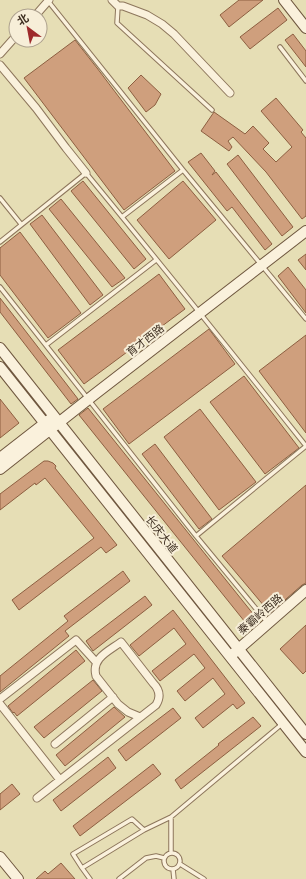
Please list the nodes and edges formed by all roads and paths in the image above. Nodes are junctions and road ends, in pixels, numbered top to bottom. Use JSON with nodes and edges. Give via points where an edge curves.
{"nodes":[{"id":1,"x":112,"y":0,"type":"edge"},
{"id":2,"x":284,"y":0,"type":"edge"},
{"id":3,"x":292,"y":0,"type":"edge"},
{"id":4,"x":49,"y":1,"type":"edge"},
{"id":5,"x":118,"y":6,"type":"junction"},
{"id":6,"x":306,"y":18,"type":"edge"},
{"id":7,"x":306,"y":28,"type":"edge"},
{"id":8,"x":8,"y":45,"type":"edge"},
{"id":9,"x":280,"y":47,"type":"dead end"},
{"id":10,"x":0,"y":54,"type":"edge"},
{"id":11,"x":0,"y":65,"type":"edge"},
{"id":12,"x":306,"y":81,"type":"edge"},
{"id":13,"x":230,"y":93,"type":"dead end"},
{"id":14,"x":212,"y":110,"type":"dead end"},
{"id":15,"x":183,"y":170,"type":"junction"},
{"id":16,"x":86,"y":173,"type":"junction"},
{"id":17,"x":0,"y":198,"type":"edge"},
{"id":18,"x":122,"y":218,"type":"junction"},
{"id":19,"x":306,"y":223,"type":"edge"},
{"id":20,"x":22,"y":224,"type":"junction"},
{"id":21,"x":306,"y":231,"type":"edge"},
{"id":22,"x":0,"y":242,"type":"edge"},
{"id":23,"x":156,"y":260,"type":"junction"},
{"id":24,"x":260,"y":262,"type":"junction"},
{"id":25,"x":0,"y":287,"type":"edge"},
{"id":26,"x":198,"y":310,"type":"junction"},
{"id":27,"x":306,"y":319,"type":"edge"},
{"id":28,"x":46,"y":346,"type":"junction"},
{"id":29,"x":0,"y":348,"type":"edge"},
{"id":30,"x":0,"y":367,"type":"edge"},
{"id":31,"x":86,"y":396,"type":"junction"},
{"id":32,"x":57,"y":419,"type":"junction"},
{"id":33,"x":47,"y":427,"type":"junction"},
{"id":34,"x":306,"y":446,"type":"edge"},
{"id":35,"x":0,"y":458,"type":"edge"},
{"id":36,"x":0,"y":470,"type":"edge"},
{"id":37,"x":196,"y":536,"type":"junction"},
{"id":38,"x":306,"y":590,"type":"edge"},
{"id":39,"x":306,"y":597,"type":"edge"},
{"id":40,"x":270,"y":625,"type":"junction"},
{"id":41,"x":240,"y":651,"type":"junction"},
{"id":42,"x":231,"y":659,"type":"junction"},
{"id":43,"x":96,"y":662,"type":"junction"},
{"id":44,"x":113,"y":697,"type":"junction"},
{"id":45,"x":0,"y":699,"type":"edge"},
{"id":46,"x":0,"y":704,"type":"edge"},
{"id":47,"x":140,"y":717,"type":"junction"},
{"id":48,"x":283,"y":723,"type":"junction"},
{"id":49,"x":306,"y":734,"type":"edge"},
{"id":50,"x":55,"y":744,"type":"dead end"},
{"id":51,"x":306,"y":752,"type":"edge"},
{"id":52,"x":60,"y":780,"type":"junction"},
{"id":53,"x":37,"y":798,"type":"dead end"},
{"id":54,"x":171,"y":817,"type":"junction"},
{"id":55,"x":144,"y":830,"type":"junction"},
{"id":56,"x":171,"y":853,"type":"junction"},
{"id":57,"x":0,"y":857,"type":"edge"},
{"id":58,"x":164,"y":858,"type":"junction"},
{"id":59,"x":180,"y":864,"type":"junction"},
{"id":60,"x":0,"y":865,"type":"edge"},
{"id":61,"x":82,"y":868,"type":"junction"},
{"id":62,"x":173,"y":869,"type":"junction"},
{"id":63,"x":12,"y":879,"type":"edge"},
{"id":64,"x":18,"y":879,"type":"edge"},
{"id":65,"x":90,"y":879,"type":"edge"},
{"id":66,"x":119,"y":879,"type":"edge"},
{"id":67,"x":174,"y":879,"type":"edge"},
{"id":68,"x":204,"y":879,"type":"edge"}],
"edges":[{"from":1,"to":5,"type":"street"},
{"from":2,"to":7,"type":"main road"},
{"from":3,"to":6,"type":"main road"},
{"from":4,"to":15,"type":"lane"},
{"from":5,"to":13,"type":"street","via":[[147,15],[162,24]]},
{"from":5,"to":14,"type":"lane","via":[[117,23]]},
{"from":8,"to":10,"type":"street"},
{"from":9,"to":12,"type":"lane"},
{"from":11,"to":16,"type":"street"},
{"from":15,"to":18,"type":"lane"},
{"from":15,"to":24,"type":"lane"},
{"from":16,"to":18,"type":"lane"},
{"from":16,"to":20,"type":"lane"},
{"from":17,"to":20,"type":"lane"},
{"from":18,"to":23,"type":"lane"},
{"from":19,"to":24,"type":"main road","name":"育才西路"},
{"from":20,"to":22,"type":"lane"},
{"from":21,"to":24,"type":"main road","name":"育才西路"},
{"from":23,"to":26,"type":"lane"},
{"from":23,"to":28,"type":"lane"},
{"from":24,"to":26,"type":"main road","name":"育才西路"},
{"from":24,"to":27,"type":"lane"},
{"from":25,"to":28,"type":"lane"},
{"from":26,"to":31,"type":"main road","name":"育才西路"},
{"from":26,"to":34,"type":"lane"},
{"from":28,"to":31,"type":"lane"},
{"from":29,"to":32,"type":"main road","name":"长庆大道"},
{"from":30,"to":33,"type":"main road","name":"长庆大道"},
{"from":31,"to":32,"type":"main road","name":"育才西路"},
{"from":31,"to":37,"type":"lane"},
{"from":32,"to":33,"type":"main road","name":"育才西路"},
{"from":32,"to":41,"type":"main road","name":"长庆大道"},
{"from":33,"to":35,"type":"main road","name":"育才西路"},
{"from":33,"to":36,"type":"main road","name":"育才西路"},
{"from":33,"to":42,"type":"main road","name":"长庆大道"},
{"from":34,"to":37,"type":"lane"},
{"from":37,"to":40,"type":"lane"},
{"from":38,"to":40,"type":"main road","name":"秦霸岭西路"},
{"from":39,"to":40,"type":"main road","name":"秦霸岭西路"},
{"from":40,"to":41,"type":"main road","name":"秦霸岭西路"},
{"from":41,"to":42,"type":"main road","name":"秦霸岭西路"},
{"from":41,"to":49,"type":"main road","name":"长庆大道"},
{"from":42,"to":48,"type":"main road","name":"长庆大道"},
{"from":43,"to":44,"type":"street","via":[[96,676]]},
{"from":43,"to":45,"type":"street","via":[[76,640]]},
{"from":43,"to":47,"type":"street","via":[[121,642],[159,691],[159,701]]},
{"from":44,"to":47,"type":"street","via":[[128,712]]},
{"from":44,"to":50,"type":"street"},
{"from":46,"to":52,"type":"street"},
{"from":47,"to":52,"type":"street"},
{"from":48,"to":51,"type":"main road","name":"长庆大道"},
{"from":48,"to":54,"type":"lane"},
{"from":52,"to":53,"type":"street"},
{"from":54,"to":55,"type":"lane"},
{"from":54,"to":56,"type":"lane"},
{"from":55,"to":61,"type":"lane"},
{"from":55,"to":61,"type":"lane","via":[[132,819],[73,854]]},
{"from":56,"to":58,"type":"lane"},
{"from":56,"to":59,"type":"lane","via":[[179,856]]},
{"from":57,"to":64,"type":"main road"},
{"from":58,"to":62,"type":"lane","via":[[165,866]]},
{"from":58,"to":66,"type":"lane","via":[[146,858]]},
{"from":59,"to":62,"type":"lane"},
{"from":59,"to":68,"type":"lane"},
{"from":60,"to":63,"type":"main road"},
{"from":61,"to":65,"type":"lane"},
{"from":62,"to":67,"type":"lane"}]}
